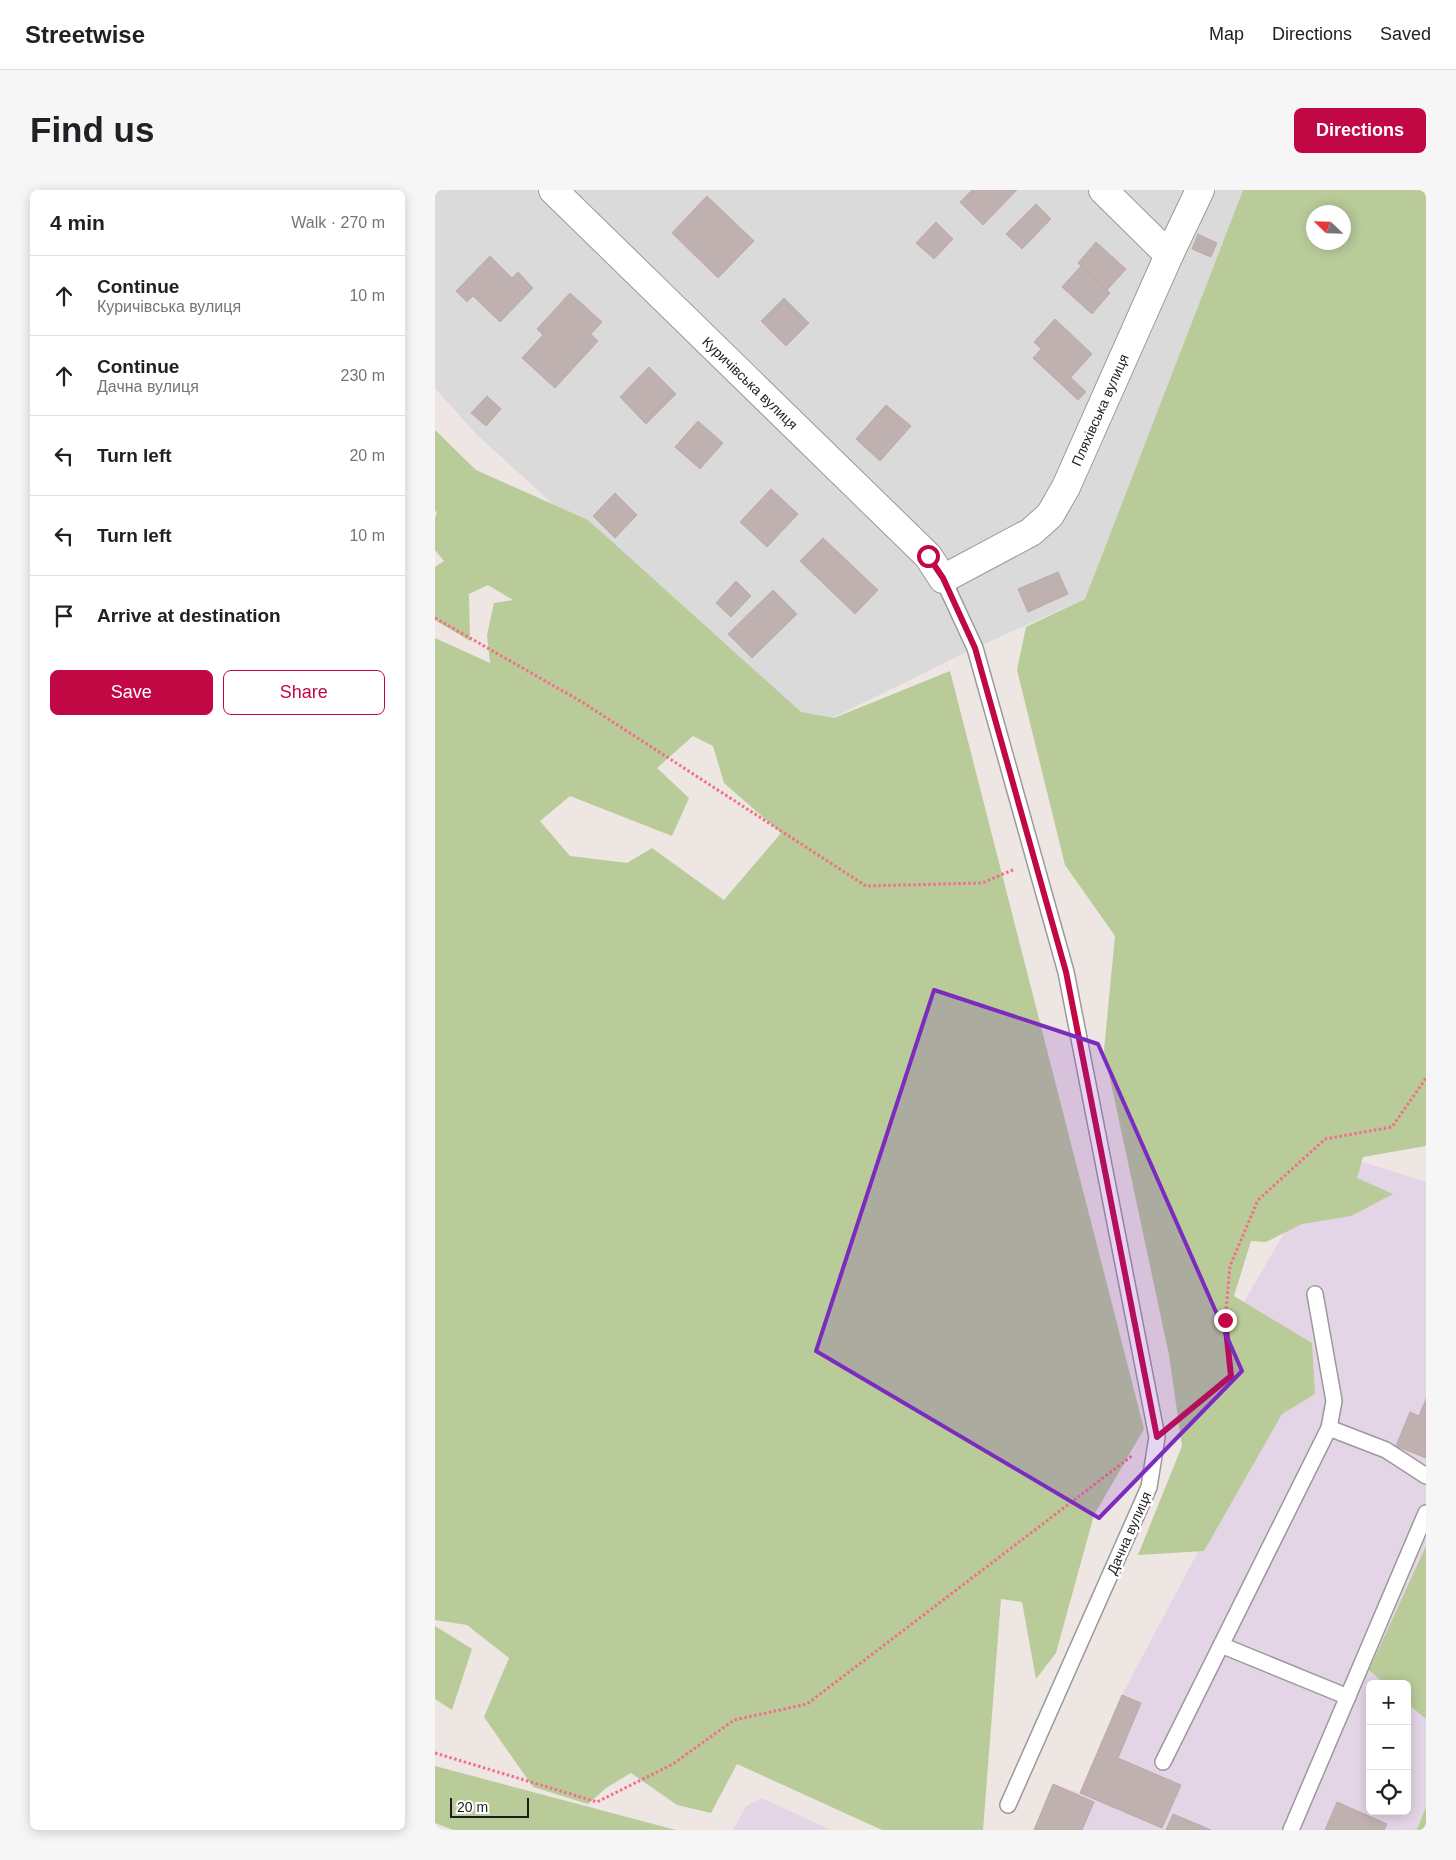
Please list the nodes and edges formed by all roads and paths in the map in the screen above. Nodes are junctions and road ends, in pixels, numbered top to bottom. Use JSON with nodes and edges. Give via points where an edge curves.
{"nodes":[{"id":1,"x":553,"y":190,"type":"edge"},
{"id":2,"x":1103,"y":190,"type":"edge"},
{"id":3,"x":1200,"y":190,"type":"edge"},
{"id":4,"x":1169,"y":255,"type":"junction"},
{"id":5,"x":943,"y":578,"type":"junction"},
{"id":6,"x":435,"y":618,"type":"edge"},
{"id":7,"x":1034,"y":861,"type":"junction"},
{"id":8,"x":1426,"y":1078,"type":"edge"},
{"id":9,"x":1315,"y":1294,"type":"dead end"},
{"id":10,"x":1329,"y":1428,"type":"junction"},
{"id":11,"x":1157,"y":1437,"type":"junction"},
{"id":12,"x":1426,"y":1476,"type":"edge"},
{"id":13,"x":1426,"y":1513,"type":"edge"},
{"id":14,"x":1221,"y":1645,"type":"junction"},
{"id":15,"x":1347,"y":1697,"type":"junction"},
{"id":16,"x":435,"y":1753,"type":"edge"},
{"id":17,"x":1163,"y":1762,"type":"dead end"},
{"id":18,"x":1008,"y":1805,"type":"dead end"},
{"id":19,"x":1291,"y":1830,"type":"edge"}],
"edges":[{"from":1,"to":5,"type":"street","name":"Куричівська вулиця","via":[[928,556]]},
{"from":2,"to":4,"type":"street"},
{"from":3,"to":4,"type":"street","name":"Пляхівська вулиця"},
{"from":4,"to":5,"type":"street","name":"Пляхівська вулиця","via":[[1066,487],[1050,515],[1031,532]]},
{"from":5,"to":7,"type":"lane","name":"Дачна вулиця","via":[[975,648]]},
{"from":6,"to":7,"type":"path","via":[[582,702],[866,886],[982,883]]},
{"from":7,"to":11,"type":"lane","name":"Дачна вулиця","via":[[1066,972]]},
{"from":8,"to":11,"type":"path","via":[[1392,1127],[1325,1140],[1258,1200],[1230,1266],[1225,1320],[1231,1376]]},
{"from":9,"to":10,"type":"lane","via":[[1334,1401]]},
{"from":10,"to":12,"type":"lane","via":[[1386,1450]]},
{"from":10,"to":14,"type":"lane"},
{"from":11,"to":16,"type":"path","via":[[807,1704],[733,1720],[673,1764],[597,1802]]},
{"from":11,"to":18,"type":"lane","name":"Дачна вулиця","via":[[1149,1486]]},
{"from":13,"to":15,"type":"lane"},
{"from":14,"to":15,"type":"lane"},
{"from":14,"to":17,"type":"lane"},
{"from":15,"to":19,"type":"lane"}]}
